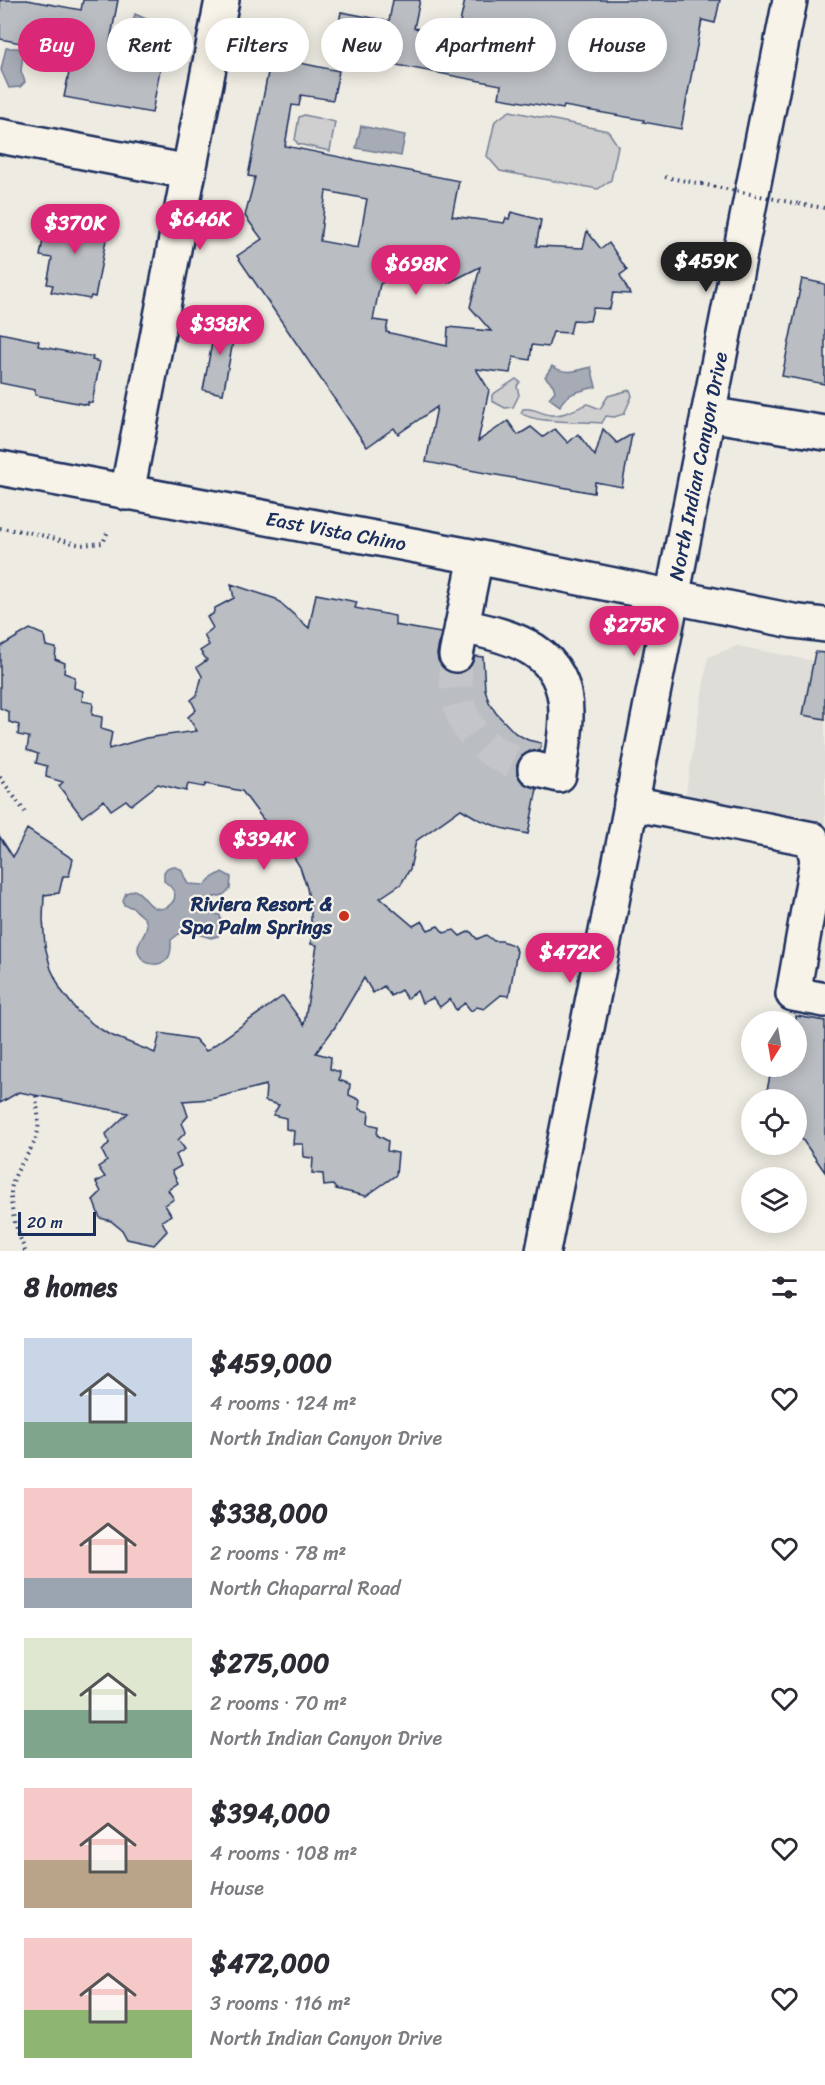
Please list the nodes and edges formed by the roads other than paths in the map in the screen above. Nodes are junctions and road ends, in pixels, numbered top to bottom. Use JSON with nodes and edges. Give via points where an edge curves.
{"nodes":[{"id":1,"x":222,"y":0,"type":"edge"},
{"id":2,"x":790,"y":0,"type":"edge"},
{"id":3,"x":0,"y":136,"type":"edge"},
{"id":4,"x":189,"y":172,"type":"junction"},
{"id":5,"x":708,"y":414,"type":"junction"},
{"id":6,"x":825,"y":433,"type":"edge"},
{"id":7,"x":0,"y":468,"type":"edge"},
{"id":8,"x":127,"y":493,"type":"junction"},
{"id":9,"x":476,"y":557,"type":"junction"},
{"id":10,"x":671,"y":597,"type":"junction"},
{"id":11,"x":825,"y":625,"type":"edge"},
{"id":12,"x":535,"y":769,"type":"tunnel mouth"},
{"id":13,"x":632,"y":803,"type":"junction"},
{"id":14,"x":825,"y":1000,"type":"edge"},
{"id":15,"x":543,"y":1251,"type":"edge"}],
"edges":[{"from":1,"to":4,"type":"main road"},
{"from":2,"to":5,"type":"main road","name":"North Indian Canyon Drive"},
{"from":3,"to":4,"type":"main road"},
{"from":4,"to":8,"type":"main road"},
{"from":5,"to":6,"type":"main road"},
{"from":5,"to":10,"type":"main road","name":"North Indian Canyon Drive"},
{"from":7,"to":8,"type":"main road","name":"East Vista Chino"},
{"from":8,"to":9,"type":"main road","name":"East Vista Chino"},
{"from":9,"to":10,"type":"main road","name":"East Vista Chino"},
{"from":9,"to":12,"type":"main road","via":[[459,641],[506,636],[522,642],[537,650],[562,687],[566,715],[559,775]]},
{"from":10,"to":11,"type":"main road","name":"East Vista Chino"},
{"from":10,"to":13,"type":"main road","name":"North Indian Canyon Drive"},
{"from":13,"to":14,"type":"main road","via":[[812,839],[817,860],[793,993]]},
{"from":13,"to":15,"type":"main road","name":"North Indian Canyon Drive"}]}
